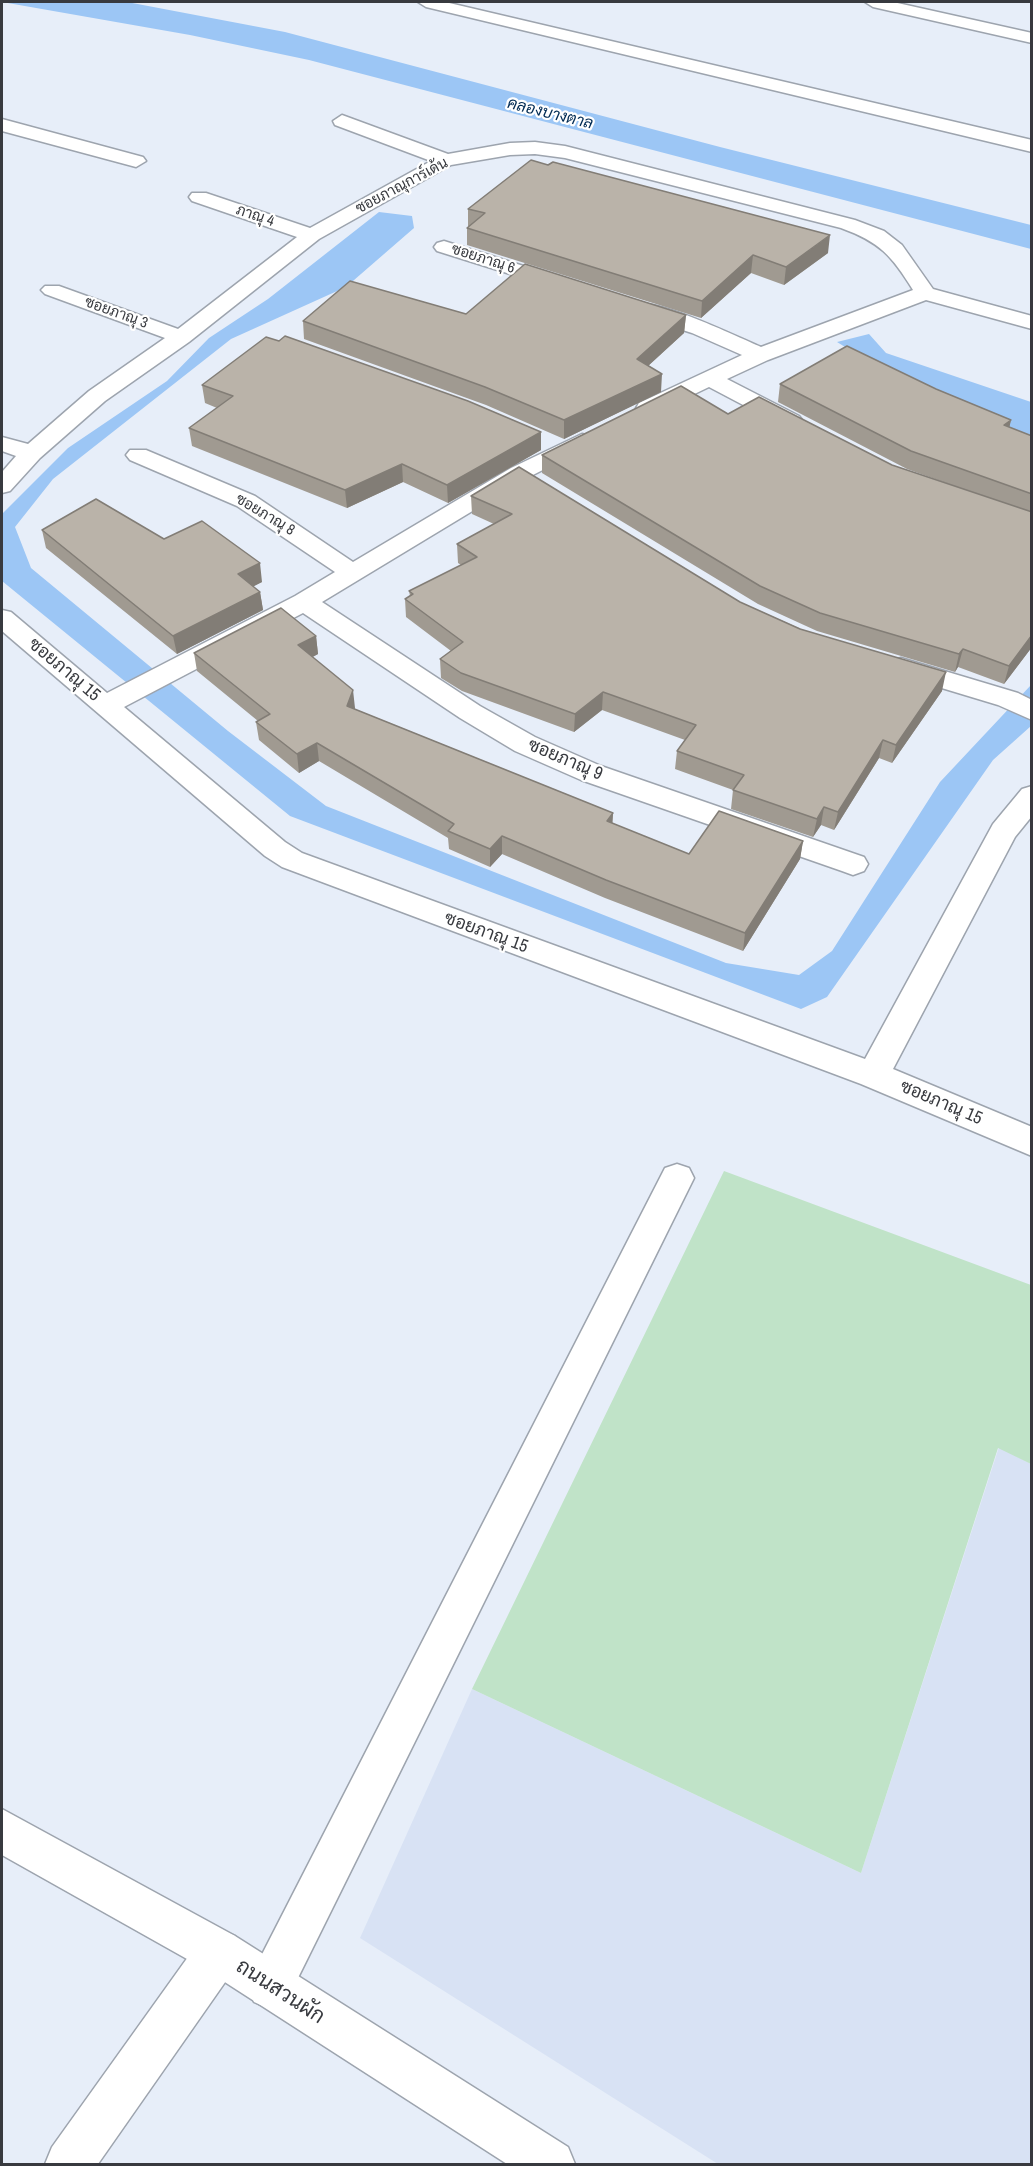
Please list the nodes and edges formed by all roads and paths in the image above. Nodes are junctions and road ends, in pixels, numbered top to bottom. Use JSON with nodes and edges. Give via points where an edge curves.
{"nodes":[{"id":1,"x":426,"y":2,"type":"edge"},
{"id":2,"x":873,"y":2,"type":"edge"},
{"id":3,"x":1032,"y":38,"type":"edge"},
{"id":4,"x":342,"y":121,"type":"dead end"},
{"id":5,"x":2,"y":125,"type":"edge"},
{"id":6,"x":1032,"y":146,"type":"edge"},
{"id":7,"x":446,"y":160,"type":"junction"},
{"id":8,"x":136,"y":161,"type":"dead end"},
{"id":9,"x":199,"y":197,"type":"dead end"},
{"id":10,"x":312,"y":235,"type":"junction"},
{"id":11,"x":444,"y":247,"type":"dead end"},
{"id":12,"x":578,"y":289,"type":"edge"},
{"id":13,"x":52,"y":290,"type":"dead end"},
{"id":14,"x":925,"y":293,"type":"junction"},
{"id":15,"x":622,"y":303,"type":"edge"},
{"id":16,"x":1032,"y":323,"type":"edge"},
{"id":17,"x":181,"y":337,"type":"junction"},
{"id":18,"x":760,"y":355,"type":"junction"},
{"id":19,"x":708,"y":378,"type":"junction"},
{"id":20,"x":812,"y":432,"type":"edge"},
{"id":21,"x":543,"y":441,"type":"dead end"},
{"id":22,"x":2,"y":444,"type":"edge"},
{"id":23,"x":565,"y":450,"type":"junction"},
{"id":24,"x":32,"y":453,"type":"junction"},
{"id":25,"x":138,"y":455,"type":"dead end"},
{"id":26,"x":2,"y":486,"type":"edge"},
{"id":27,"x":352,"y":572,"type":"junction"},
{"id":28,"x":304,"y":602,"type":"junction"},
{"id":29,"x":2,"y":618,"type":"edge"},
{"id":30,"x":874,"y":659,"type":"edge"},
{"id":31,"x":116,"y":700,"type":"junction"},
{"id":32,"x":1020,"y":705,"type":"edge"},
{"id":33,"x":1032,"y":796,"type":"edge"},
{"id":34,"x":1017,"y":835,"type":"edge"},
{"id":35,"x":853,"y":864,"type":"dead end"},
{"id":36,"x":873,"y":1075,"type":"junction"},
{"id":37,"x":1032,"y":1142,"type":"edge"},
{"id":38,"x":677,"y":1178,"type":"dead end"},
{"id":39,"x":2,"y":1831,"type":"edge"},
{"id":40,"x":219,"y":1952,"type":"junction"},
{"id":41,"x":270,"y":1986,"type":"junction"},
{"id":42,"x":69,"y":2164,"type":"edge"},
{"id":43,"x":551,"y":2164,"type":"edge"}],
"edges":[{"from":1,"to":6,"type":"street"},
{"from":2,"to":3,"type":"street"},
{"from":4,"to":7,"type":"street"},
{"from":5,"to":8,"type":"street"},
{"from":7,"to":10,"type":"street","name":"ซอยภาณุการ์เด้น"},
{"from":7,"to":14,"type":"street","name":"ซอยภาณุการ์เด้น","via":[[510,149],[565,152],[848,224],[895,246]]},
{"from":9,"to":10,"type":"street","name":"ภาณุ 4"},
{"from":10,"to":17,"type":"street","name":"ซอยภาณุการ์เด้น"},
{"from":11,"to":12,"type":"street","name":"ซอยภาณุ 6"},
{"from":13,"to":17,"type":"street","name":"ซอยภาณุ 3"},
{"from":14,"to":16,"type":"street"},
{"from":14,"to":18,"type":"street"},
{"from":15,"to":18,"type":"street","via":[[700,328]]},
{"from":17,"to":24,"type":"street","name":"ซอยภาณุการ์เด้น","via":[[97,396]]},
{"from":18,"to":19,"type":"street"},
{"from":19,"to":20,"type":"street"},
{"from":19,"to":23,"type":"street"},
{"from":21,"to":23,"type":"street"},
{"from":22,"to":24,"type":"street"},
{"from":23,"to":27,"type":"street","via":[[529,479]]},
{"from":24,"to":26,"type":"street","name":"ซอยภาณุการ์เด้น"},
{"from":25,"to":27,"type":"street","name":"ซอยภาณุ 8","via":[[246,501]]},
{"from":27,"to":28,"type":"street"},
{"from":28,"to":31,"type":"street"},
{"from":28,"to":35,"type":"street","name":"ซอยภาณุ 9","via":[[525,744],[591,773]]},
{"from":29,"to":31,"type":"street","name":"ซอยภาณุ 15"},
{"from":30,"to":32,"type":"street"},
{"from":31,"to":36,"type":"street","name":"ซอยภาณุ 15","via":[[275,849],[292,860]]},
{"from":33,"to":34,"type":"street"},
{"from":34,"to":36,"type":"street"},
{"from":36,"to":37,"type":"street","name":"ซอยภาณุ 15"},
{"from":38,"to":41,"type":"street"},
{"from":39,"to":40,"type":"street","name":"ถนนสวนผัก"},
{"from":40,"to":41,"type":"street","name":"ถนนสวนผัก"},
{"from":40,"to":42,"type":"street"},
{"from":41,"to":43,"type":"street","name":"ถนนสวนผัก"}]}
